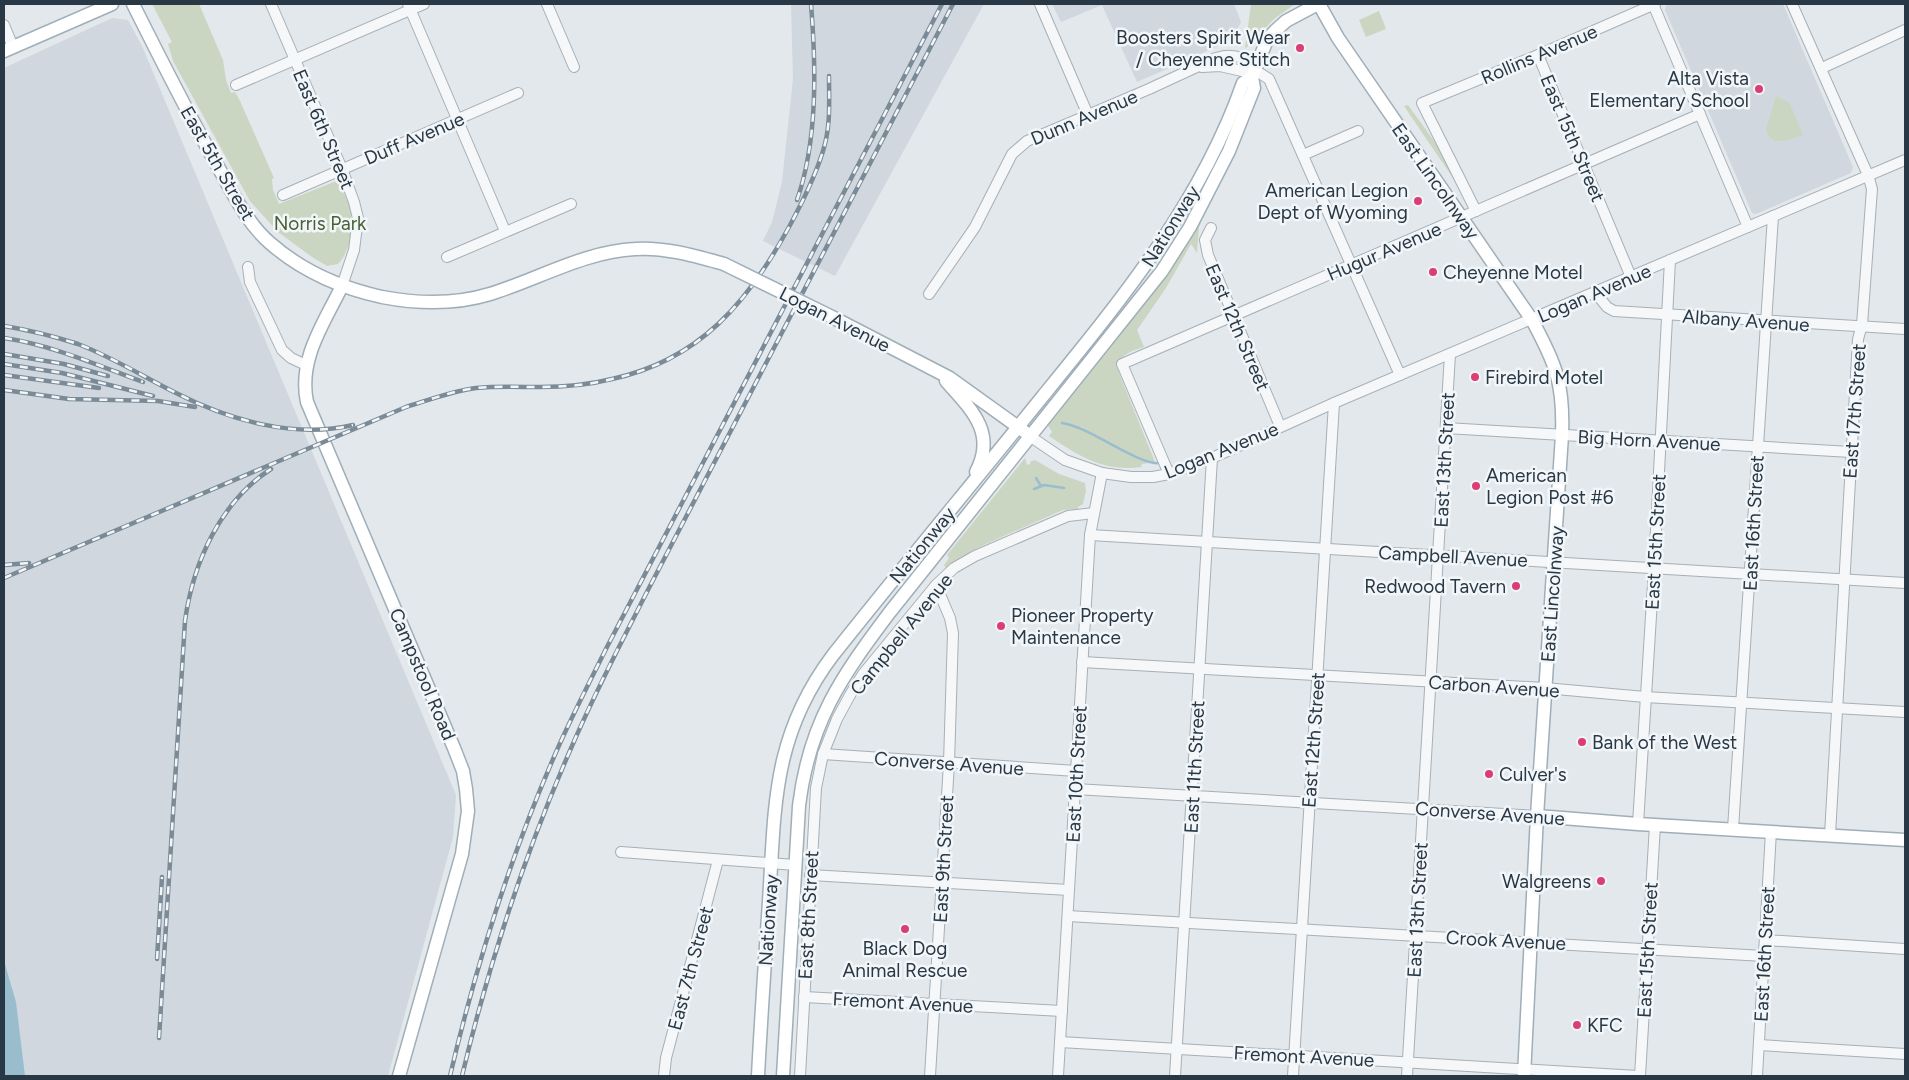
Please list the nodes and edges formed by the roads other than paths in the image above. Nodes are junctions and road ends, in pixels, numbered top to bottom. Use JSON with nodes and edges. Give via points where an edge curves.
{"nodes":[{"id":1,"x":112,"y":4,"type":"edge"},
{"id":2,"x":133,"y":4,"type":"edge"},
{"id":3,"x":271,"y":4,"type":"edge"},
{"id":4,"x":424,"y":4,"type":"edge"},
{"id":5,"x":547,"y":4,"type":"edge"},
{"id":6,"x":1040,"y":4,"type":"edge"},
{"id":7,"x":1318,"y":4,"type":"edge"},
{"id":8,"x":1654,"y":4,"type":"edge"},
{"id":9,"x":1792,"y":4,"type":"edge"},
{"id":10,"x":409,"y":7,"type":"edge"},
{"id":11,"x":4,"y":25,"type":"edge"},
{"id":12,"x":1905,"y":30,"type":"edge"},
{"id":13,"x":8,"y":49,"type":"edge"},
{"id":14,"x":1538,"y":55,"type":"junction"},
{"id":15,"x":294,"y":59,"type":"junction"},
{"id":16,"x":574,"y":67,"type":"dead end"},
{"id":17,"x":1822,"y":68,"type":"junction"},
{"id":18,"x":1252,"y":71,"type":"junction"},
{"id":19,"x":236,"y":85,"type":"dead end"},
{"id":20,"x":518,"y":92,"type":"dead end"},
{"id":21,"x":1700,"y":114,"type":"junction"},
{"id":22,"x":1088,"y":115,"type":"junction"},
{"id":23,"x":457,"y":119,"type":"junction"},
{"id":24,"x":1358,"y":131,"type":"dead end"},
{"id":25,"x":1303,"y":155,"type":"junction"},
{"id":26,"x":1905,"y":160,"type":"edge"},
{"id":27,"x":1585,"y":166,"type":"junction"},
{"id":28,"x":342,"y":169,"type":"junction"},
{"id":29,"x":1868,"y":175,"type":"junction"},
{"id":30,"x":283,"y":195,"type":"dead end"},
{"id":31,"x":571,"y":204,"type":"dead end"},
{"id":32,"x":1476,"y":211,"type":"junction"},
{"id":33,"x":1773,"y":216,"type":"junction"},
{"id":34,"x":1462,"y":217,"type":"junction"},
{"id":35,"x":1748,"y":227,"type":"junction"},
{"id":36,"x":1211,"y":228,"type":"dead end"},
{"id":37,"x":505,"y":231,"type":"junction"},
{"id":38,"x":447,"y":257,"type":"dead end"},
{"id":39,"x":1670,"y":260,"type":"junction"},
{"id":40,"x":248,"y":266,"type":"dead end"},
{"id":41,"x":1350,"y":266,"type":"junction"},
{"id":42,"x":1631,"y":277,"type":"junction"},
{"id":43,"x":342,"y":286,"type":"junction"},
{"id":44,"x":1595,"y":292,"type":"junction"},
{"id":45,"x":929,"y":294,"type":"dead end"},
{"id":46,"x":1667,"y":315,"type":"junction"},
{"id":47,"x":1232,"y":317,"type":"junction"},
{"id":48,"x":1532,"y":320,"type":"junction"},
{"id":49,"x":1766,"y":321,"type":"junction"},
{"id":50,"x":1862,"y":325,"type":"junction"},
{"id":51,"x":1905,"y":329,"type":"edge"},
{"id":52,"x":1450,"y":354,"type":"junction"},
{"id":53,"x":306,"y":365,"type":"junction"},
{"id":54,"x":938,"y":372,"type":"junction"},
{"id":55,"x":1400,"y":375,"type":"junction"},
{"id":56,"x":1334,"y":403,"type":"junction"},
{"id":57,"x":1280,"y":426,"type":"junction"},
{"id":58,"x":1018,"y":427,"type":"junction"},
{"id":59,"x":1446,"y":428,"type":"junction"},
{"id":60,"x":1562,"y":436,"type":"junction"},
{"id":61,"x":1031,"y":437,"type":"junction"},
{"id":62,"x":1661,"y":441,"type":"junction"},
{"id":63,"x":1757,"y":447,"type":"junction"},
{"id":64,"x":1851,"y":452,"type":"junction"},
{"id":65,"x":1212,"y":458,"type":"junction"},
{"id":66,"x":1102,"y":473,"type":"junction"},
{"id":67,"x":1168,"y":474,"type":"junction"},
{"id":68,"x":961,"y":498,"type":"junction"},
{"id":69,"x":1094,"y":514,"type":"junction"},
{"id":70,"x":1090,"y":535,"type":"junction"},
{"id":71,"x":1207,"y":542,"type":"junction"},
{"id":72,"x":1325,"y":548,"type":"junction"},
{"id":73,"x":1438,"y":555,"type":"junction"},
{"id":74,"x":1554,"y":561,"type":"junction"},
{"id":75,"x":1654,"y":568,"type":"junction"},
{"id":76,"x":1751,"y":574,"type":"junction"},
{"id":77,"x":1844,"y":579,"type":"junction"},
{"id":78,"x":1905,"y":583,"type":"edge"},
{"id":79,"x":936,"y":585,"type":"junction"},
{"id":80,"x":1082,"y":662,"type":"junction"},
{"id":81,"x":1199,"y":669,"type":"junction"},
{"id":82,"x":1317,"y":676,"type":"junction"},
{"id":83,"x":1431,"y":682,"type":"junction"},
{"id":84,"x":1545,"y":688,"type":"junction"},
{"id":85,"x":1645,"y":697,"type":"junction"},
{"id":86,"x":1742,"y":702,"type":"junction"},
{"id":87,"x":1838,"y":708,"type":"junction"},
{"id":88,"x":1905,"y":712,"type":"edge"},
{"id":89,"x":823,"y":754,"type":"junction"},
{"id":90,"x":949,"y":763,"type":"junction"},
{"id":91,"x":1076,"y":771,"type":"junction"},
{"id":92,"x":1075,"y":789,"type":"junction"},
{"id":93,"x":1192,"y":795,"type":"junction"},
{"id":94,"x":1310,"y":802,"type":"junction"},
{"id":95,"x":1423,"y":808,"type":"junction"},
{"id":96,"x":1538,"y":816,"type":"junction"},
{"id":97,"x":1638,"y":824,"type":"junction"},
{"id":98,"x":1655,"y":824,"type":"junction"},
{"id":99,"x":1733,"y":829,"type":"junction"},
{"id":100,"x":1771,"y":832,"type":"junction"},
{"id":101,"x":1830,"y":835,"type":"junction"},
{"id":102,"x":1905,"y":840,"type":"edge"},
{"id":103,"x":622,"y":852,"type":"dead end"},
{"id":104,"x":718,"y":860,"type":"junction"},
{"id":105,"x":771,"y":864,"type":"junction"},
{"id":106,"x":795,"y":864,"type":"junction"},
{"id":107,"x":810,"y":875,"type":"junction"},
{"id":108,"x":942,"y":883,"type":"junction"},
{"id":109,"x":1069,"y":890,"type":"junction"},
{"id":110,"x":1068,"y":916,"type":"junction"},
{"id":111,"x":1184,"y":923,"type":"junction"},
{"id":112,"x":1302,"y":929,"type":"junction"},
{"id":113,"x":1416,"y":935,"type":"junction"},
{"id":114,"x":1765,"y":940,"type":"junction"},
{"id":115,"x":1532,"y":942,"type":"junction"},
{"id":116,"x":1647,"y":948,"type":"junction"},
{"id":117,"x":1905,"y":949,"type":"edge"},
{"id":118,"x":1764,"y":956,"type":"junction"},
{"id":119,"x":804,"y":997,"type":"junction"},
{"id":120,"x":935,"y":1004,"type":"junction"},
{"id":121,"x":1062,"y":1011,"type":"junction"},
{"id":122,"x":1060,"y":1042,"type":"junction"},
{"id":123,"x":1759,"y":1045,"type":"junction"},
{"id":124,"x":1177,"y":1048,"type":"junction"},
{"id":125,"x":1905,"y":1054,"type":"edge"},
{"id":126,"x":1294,"y":1055,"type":"junction"},
{"id":127,"x":1408,"y":1062,"type":"junction"},
{"id":128,"x":1524,"y":1072,"type":"edge"},
{"id":129,"x":399,"y":1076,"type":"edge"},
{"id":130,"x":664,"y":1076,"type":"edge"},
{"id":131,"x":758,"y":1076,"type":"edge"},
{"id":132,"x":783,"y":1076,"type":"edge"},
{"id":133,"x":800,"y":1076,"type":"edge"},
{"id":134,"x":930,"y":1076,"type":"edge"},
{"id":135,"x":1058,"y":1076,"type":"edge"},
{"id":136,"x":1175,"y":1076,"type":"edge"},
{"id":137,"x":1293,"y":1076,"type":"edge"},
{"id":138,"x":1407,"y":1076,"type":"edge"},
{"id":139,"x":1639,"y":1076,"type":"edge"},
{"id":140,"x":1757,"y":1076,"type":"edge"}],
"edges":[{"from":1,"to":13,"type":"main road"},
{"from":2,"to":43,"type":"main road","name":"East 5th Street","via":[[188,114],[253,225],[285,255]]},
{"from":3,"to":15,"type":"street","name":"East 6th Street"},
{"from":4,"to":10,"type":"street"},
{"from":5,"to":16,"type":"street"},
{"from":6,"to":22,"type":"street"},
{"from":7,"to":18,"type":"main road","name":"Nationway","via":[[1275,31]]},
{"from":7,"to":34,"type":"main road","name":"East Lincolnway"},
{"from":8,"to":14,"type":"street","name":"Rollins Avenue"},
{"from":8,"to":21,"type":"street"},
{"from":9,"to":17,"type":"street","name":"East 17th Street"},
{"from":10,"to":15,"type":"street"},
{"from":10,"to":23,"type":"street"},
{"from":11,"to":13,"type":"street"},
{"from":12,"to":17,"type":"street"},
{"from":14,"to":27,"type":"street","name":"East 15th Street"},
{"from":14,"to":32,"type":"street","name":"Rollins Avenue","via":[[1422,103]]},
{"from":15,"to":19,"type":"street"},
{"from":15,"to":28,"type":"street","name":"East 6th Street"},
{"from":17,"to":29,"type":"street","name":"East 17th Street"},
{"from":18,"to":22,"type":"street","name":"Dunn Avenue","via":[[1220,66],[1196,68]]},
{"from":18,"to":25,"type":"street","via":[[1264,74],[1272,83]]},
{"from":18,"to":58,"type":"main road","name":"Nationway","via":[[1195,188],[1168,233],[1116,306]]},
{"from":18,"to":61,"type":"main road","name":"Nationway","via":[[1254,88],[1234,139],[1212,188],[1183,239],[1151,286]]},
{"from":20,"to":23,"type":"street","name":"Duff Avenue"},
{"from":21,"to":27,"type":"street","name":"Hugur Avenue"},
{"from":21,"to":35,"type":"street"},
{"from":22,"to":45,"type":"street","name":"Dunn Avenue","via":[[1031,139],[1012,154],[976,227]]},
{"from":23,"to":28,"type":"street","name":"Duff Avenue"},
{"from":23,"to":37,"type":"street"},
{"from":24,"to":25,"type":"street"},
{"from":25,"to":41,"type":"street"},
{"from":26,"to":29,"type":"street","name":"Logan Avenue"},
{"from":27,"to":32,"type":"street","name":"Hugur Avenue"},
{"from":27,"to":42,"type":"street","name":"East 15th Street"},
{"from":28,"to":30,"type":"street","name":"Duff Avenue"},
{"from":28,"to":43,"type":"street","name":"East 6th Street","via":[[358,218],[354,250]]},
{"from":29,"to":33,"type":"street","name":"Logan Avenue"},
{"from":29,"to":50,"type":"street","name":"East 17th Street","via":[[1872,189]]},
{"from":31,"to":37,"type":"street"},
{"from":32,"to":34,"type":"street","name":"Hugur Avenue"},
{"from":33,"to":35,"type":"street","name":"Logan Avenue"},
{"from":33,"to":49,"type":"street","name":"East 16th Street"},
{"from":34,"to":41,"type":"street","name":"Hugur Avenue"},
{"from":34,"to":48,"type":"main road","name":"East Lincolnway"},
{"from":35,"to":39,"type":"street","name":"Logan Avenue"},
{"from":36,"to":47,"type":"street","name":"East 12th Street","via":[[1205,245]]},
{"from":37,"to":38,"type":"street"},
{"from":39,"to":42,"type":"street","name":"Logan Avenue"},
{"from":39,"to":46,"type":"street","name":"East 15th Street"},
{"from":40,"to":53,"type":"street","via":[[250,282],[282,350]]},
{"from":41,"to":47,"type":"street","name":"Hugur Avenue"},
{"from":41,"to":55,"type":"street"},
{"from":42,"to":44,"type":"street","name":"Logan Avenue"},
{"from":43,"to":53,"type":"main road","name":"Campstool Road"},
{"from":43,"to":54,"type":"main road","name":"Logan Avenue","bridge":true,"via":[[400,301],[447,303],[491,294],[590,258],[623,250],[670,250],[724,264]]},
{"from":44,"to":46,"type":"street","name":"Albany Avenue","via":[[1614,312]]},
{"from":44,"to":48,"type":"street","name":"Logan Avenue"},
{"from":46,"to":49,"type":"street","name":"Albany Avenue"},
{"from":46,"to":62,"type":"street","name":"East 15th Street"},
{"from":47,"to":57,"type":"street","name":"East 12th Street"},
{"from":47,"to":67,"type":"street","name":"Hugur Avenue","via":[[1122,364]]},
{"from":48,"to":52,"type":"street","name":"Logan Avenue"},
{"from":48,"to":60,"type":"main road","name":"East Lincolnway","via":[[1560,384]]},
{"from":49,"to":50,"type":"street","name":"Albany Avenue"},
{"from":49,"to":63,"type":"street","name":"East 16th Street"},
{"from":50,"to":51,"type":"street","name":"Albany Avenue"},
{"from":50,"to":64,"type":"street","name":"East 17th Street","via":[[1858,339]]},
{"from":52,"to":55,"type":"street","name":"Logan Avenue"},
{"from":52,"to":59,"type":"street","name":"East 13th Street"},
{"from":53,"to":129,"type":"main road","name":"Campstool Road","via":[[304,382],[309,408],[454,748],[466,789],[468,811],[462,854]]},
{"from":54,"to":58,"type":"main road","name":"Logan Avenue"},
{"from":54,"to":68,"type":"main road","via":[[971,409],[983,433],[984,450],[980,464]]},
{"from":55,"to":56,"type":"street","name":"Logan Avenue"},
{"from":56,"to":57,"type":"street","name":"Logan Avenue"},
{"from":56,"to":72,"type":"street","name":"East 12th Street"},
{"from":57,"to":65,"type":"street","name":"Logan Avenue"},
{"from":58,"to":61,"type":"main road","name":"Logan Avenue"},
{"from":58,"to":68,"type":"main road","name":"Nationway"},
{"from":59,"to":60,"type":"street","name":"Big Horn Avenue"},
{"from":59,"to":73,"type":"street","name":"East 13th Street"},
{"from":60,"to":62,"type":"street","name":"Big Horn Avenue"},
{"from":60,"to":74,"type":"main road","name":"East Lincolnway"},
{"from":61,"to":66,"type":"street","name":"Logan Avenue","via":[[1066,460]]},
{"from":61,"to":106,"type":"main road","name":"Nationway","via":[[890,612],[830,701],[806,764]]},
{"from":62,"to":63,"type":"street","name":"Big Horn Avenue"},
{"from":62,"to":75,"type":"street","name":"East 15th Street"},
{"from":63,"to":64,"type":"street","name":"Big Horn Avenue"},
{"from":63,"to":76,"type":"street","name":"East 16th Street"},
{"from":64,"to":77,"type":"street","name":"East 17th Street"},
{"from":65,"to":67,"type":"street","name":"Logan Avenue"},
{"from":65,"to":71,"type":"street","name":"East 11th Street"},
{"from":66,"to":67,"type":"street","name":"Logan Avenue","via":[[1131,477]]},
{"from":66,"to":69,"type":"street","name":"East 10th Street"},
{"from":68,"to":105,"type":"main road","name":"Nationway","via":[[833,654],[805,698],[782,758]]},
{"from":69,"to":70,"type":"street","name":"East 10th Street"},
{"from":69,"to":79,"type":"street","name":"Campbell Avenue","via":[[1068,516],[975,556],[954,568]]},
{"from":70,"to":71,"type":"street","name":"Campbell Avenue"},
{"from":70,"to":80,"type":"street","name":"East 10th Street"},
{"from":71,"to":72,"type":"street","name":"Campbell Avenue"},
{"from":71,"to":81,"type":"street","name":"East 11th Street"},
{"from":72,"to":73,"type":"street","name":"Campbell Avenue"},
{"from":72,"to":82,"type":"street","name":"East 12th Street"},
{"from":73,"to":74,"type":"street","name":"Campbell Avenue"},
{"from":73,"to":83,"type":"street","name":"East 13th Street"},
{"from":74,"to":75,"type":"street","name":"Campbell Avenue"},
{"from":74,"to":84,"type":"main road","name":"East Lincolnway"},
{"from":75,"to":76,"type":"street","name":"Campbell Avenue"},
{"from":75,"to":85,"type":"street","name":"East 15th Street"},
{"from":76,"to":77,"type":"street","name":"Campbell Avenue"},
{"from":76,"to":86,"type":"street","name":"East 16th Street"},
{"from":77,"to":78,"type":"street","name":"Campbell Avenue"},
{"from":77,"to":87,"type":"street","name":"East 17th Street"},
{"from":79,"to":89,"type":"street","name":"Campbell Avenue","via":[[863,674],[837,719]]},
{"from":79,"to":90,"type":"street","name":"East 9th Street","via":[[953,633]]},
{"from":80,"to":81,"type":"street","name":"Carbon Avenue"},
{"from":80,"to":91,"type":"street","name":"East 10th Street"},
{"from":81,"to":82,"type":"street","name":"Carbon Avenue"},
{"from":81,"to":93,"type":"street","name":"East 11th Street"},
{"from":82,"to":83,"type":"street","name":"Carbon Avenue"},
{"from":82,"to":94,"type":"street","name":"East 12th Street"},
{"from":83,"to":84,"type":"street","name":"Carbon Avenue"},
{"from":83,"to":95,"type":"street","name":"East 13th Street"},
{"from":84,"to":85,"type":"street","name":"Carbon Avenue"},
{"from":84,"to":96,"type":"main road","name":"East Lincolnway"},
{"from":85,"to":86,"type":"street","name":"Carbon Avenue"},
{"from":85,"to":97,"type":"street","name":"East 15th Street"},
{"from":86,"to":87,"type":"street","name":"Carbon Avenue"},
{"from":86,"to":99,"type":"street","name":"East 16th Street"},
{"from":87,"to":88,"type":"street","name":"Carbon Avenue"},
{"from":87,"to":101,"type":"street","name":"East 17th Street"},
{"from":89,"to":90,"type":"street","name":"Converse Avenue"},
{"from":89,"to":107,"type":"street","name":"East 8th Street","via":[[816,788]]},
{"from":90,"to":91,"type":"street","name":"Converse Avenue"},
{"from":90,"to":108,"type":"street","name":"East 9th Street"},
{"from":91,"to":92,"type":"street","name":"East 10th Street"},
{"from":92,"to":93,"type":"street","name":"Converse Avenue"},
{"from":92,"to":109,"type":"street","name":"East 10th Street"},
{"from":93,"to":94,"type":"street","name":"Converse Avenue"},
{"from":93,"to":111,"type":"street","name":"East 11th Street"},
{"from":94,"to":95,"type":"street","name":"Converse Avenue"},
{"from":94,"to":112,"type":"street","name":"East 12th Street"},
{"from":95,"to":96,"type":"street","name":"Converse Avenue"},
{"from":95,"to":113,"type":"street","name":"East 13th Street"},
{"from":96,"to":97,"type":"main road","name":"Converse Avenue"},
{"from":96,"to":115,"type":"main road","name":"East Lincolnway"},
{"from":97,"to":98,"type":"main road","name":"Converse Avenue"},
{"from":98,"to":99,"type":"main road","name":"Converse Avenue"},
{"from":98,"to":116,"type":"street","name":"East 15th Street"},
{"from":99,"to":100,"type":"main road","name":"Converse Avenue"},
{"from":100,"to":101,"type":"main road","name":"Converse Avenue"},
{"from":100,"to":114,"type":"street","name":"East 16th Street"},
{"from":101,"to":102,"type":"main road","name":"Converse Avenue"},
{"from":103,"to":104,"type":"street"},
{"from":104,"to":105,"type":"street"},
{"from":104,"to":130,"type":"street","name":"East 7th Street"},
{"from":105,"to":106,"type":"street"},
{"from":105,"to":131,"type":"main road","name":"Nationway"},
{"from":106,"to":132,"type":"main road","name":"Nationway"},
{"from":107,"to":108,"type":"street"},
{"from":107,"to":119,"type":"street","name":"East 8th Street"},
{"from":108,"to":109,"type":"street"},
{"from":108,"to":120,"type":"street","name":"East 9th Street"},
{"from":109,"to":110,"type":"street","name":"East 10th Street"},
{"from":110,"to":111,"type":"street","name":"Crook Avenue"},
{"from":110,"to":121,"type":"street","name":"East 10th Street"},
{"from":111,"to":112,"type":"street","name":"Crook Avenue"},
{"from":111,"to":124,"type":"street","name":"East 11th Street"},
{"from":112,"to":113,"type":"street","name":"Crook Avenue"},
{"from":112,"to":126,"type":"street","name":"East 12th Street"},
{"from":113,"to":115,"type":"street","name":"Crook Avenue"},
{"from":113,"to":127,"type":"street","name":"East 13th Street"},
{"from":114,"to":117,"type":"street"},
{"from":114,"to":118,"type":"street","name":"East 16th Street"},
{"from":115,"to":116,"type":"street","name":"Crook Avenue"},
{"from":115,"to":128,"type":"main road","name":"East Lincolnway"},
{"from":116,"to":118,"type":"street","name":"Crook Avenue"},
{"from":116,"to":139,"type":"street","name":"East 15th Street"},
{"from":118,"to":123,"type":"street","name":"East 16th Street"},
{"from":119,"to":120,"type":"street","name":"Fremont Avenue"},
{"from":119,"to":133,"type":"street","name":"East 8th Street"},
{"from":120,"to":121,"type":"street","name":"Fremont Avenue"},
{"from":120,"to":134,"type":"street","name":"East 9th Street"},
{"from":121,"to":122,"type":"street","name":"East 10th Street"},
{"from":122,"to":124,"type":"street","name":"Fremont Avenue"},
{"from":122,"to":135,"type":"street","name":"East 10th Street"},
{"from":123,"to":125,"type":"street"},
{"from":123,"to":140,"type":"street","name":"East 16th Street"},
{"from":124,"to":126,"type":"street","name":"Fremont Avenue"},
{"from":124,"to":136,"type":"street","name":"East 11th Street"},
{"from":126,"to":127,"type":"street","name":"Fremont Avenue"},
{"from":126,"to":137,"type":"street","name":"East 12th Street"},
{"from":127,"to":128,"type":"street","name":"Fremont Avenue"},
{"from":127,"to":138,"type":"street","name":"East 13th Street"},
{"from":128,"to":139,"type":"street","name":"Fremont Avenue"}]}
